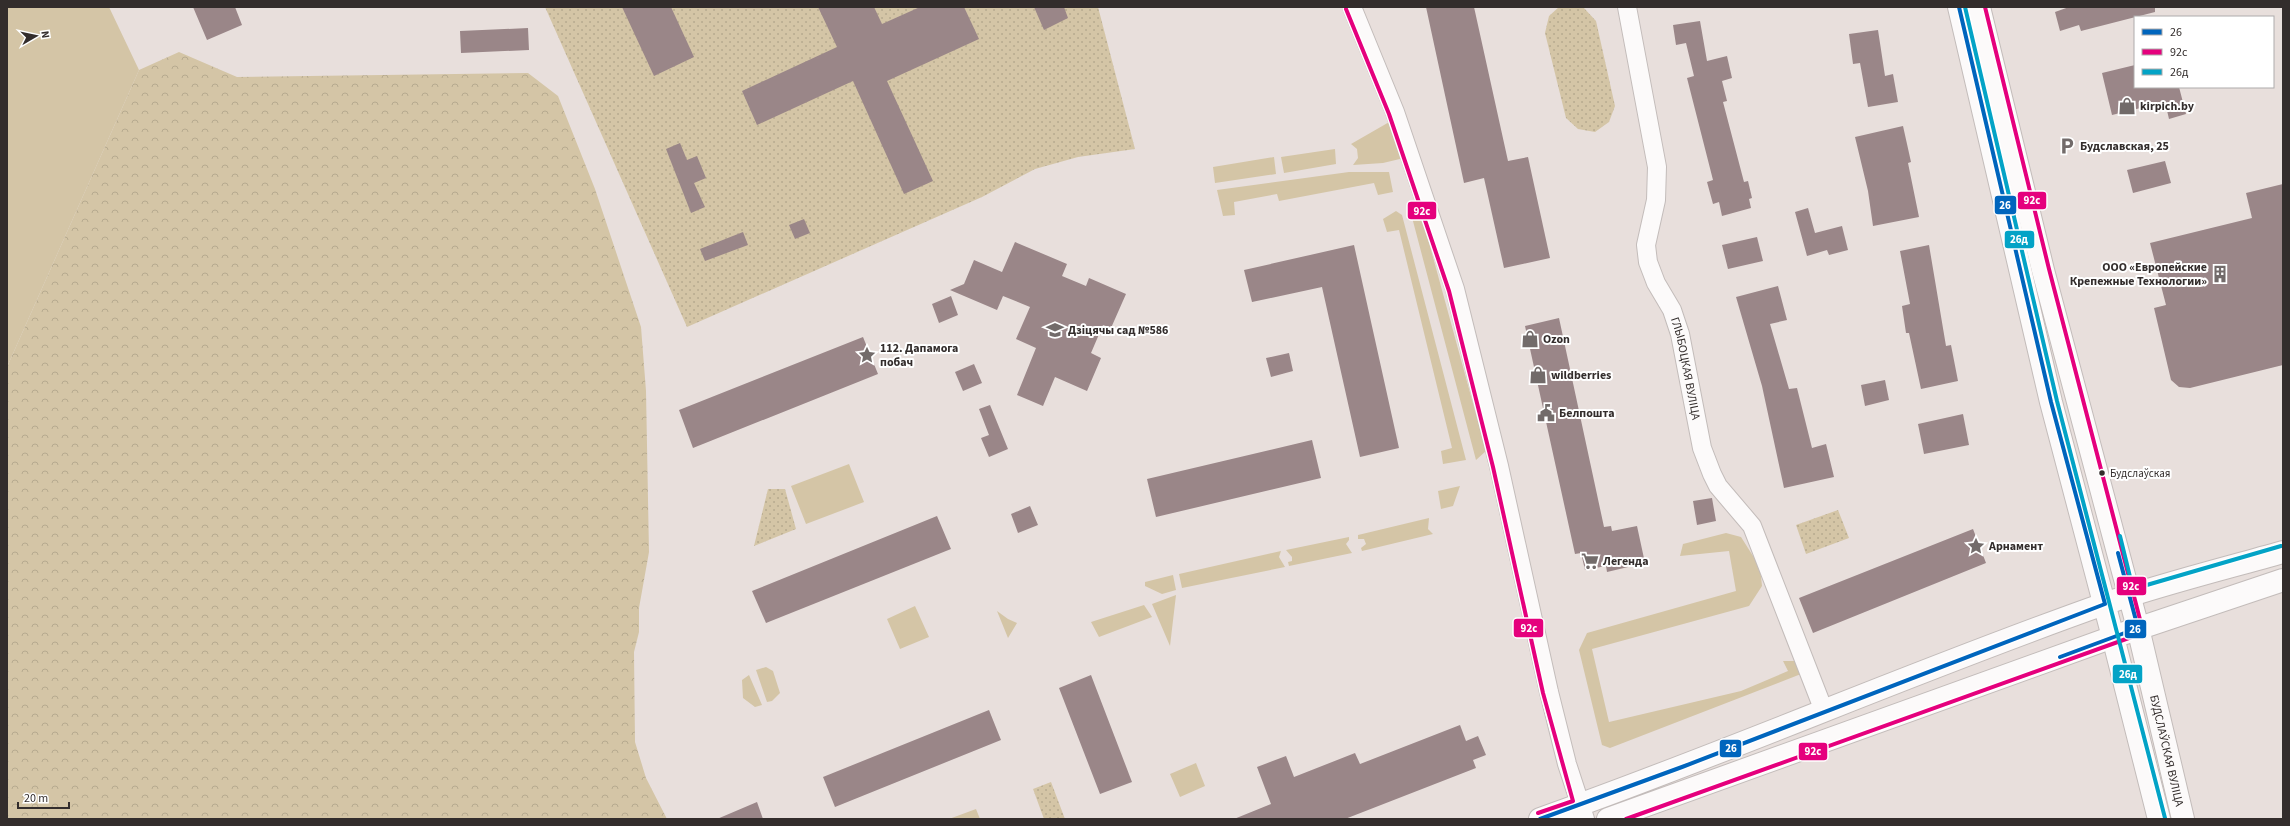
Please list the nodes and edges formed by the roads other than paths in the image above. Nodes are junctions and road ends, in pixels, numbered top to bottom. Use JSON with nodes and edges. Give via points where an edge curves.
{"nodes":[{"id":1,"x":1352,"y":7,"type":"edge"},
{"id":2,"x":1627,"y":7,"type":"edge"},
{"id":3,"x":1959,"y":7,"type":"edge"},
{"id":4,"x":1979,"y":7,"type":"edge"},
{"id":5,"x":2283,"y":552,"type":"edge"},
{"id":6,"x":2283,"y":580,"type":"edge"},
{"id":7,"x":2129,"y":596,"type":"junction"},
{"id":8,"x":2105,"y":604,"type":"junction"},
{"id":9,"x":2138,"y":628,"type":"junction"},
{"id":10,"x":2113,"y":637,"type":"junction"},
{"id":11,"x":1824,"y":710,"type":"junction"},
{"id":12,"x":1583,"y":812,"type":"edge"},
{"id":13,"x":1540,"y":819,"type":"edge"},
{"id":14,"x":1608,"y":819,"type":"edge"},
{"id":15,"x":2159,"y":819,"type":"edge"},
{"id":16,"x":2183,"y":819,"type":"edge"}],
"edges":[{"from":1,"to":12,"type":"street","via":[[1395,112],[1455,289],[1499,466],[1549,692]]},
{"from":2,"to":11,"type":"street","name":"ГЛЫБОЦКАЯ ВУЛІЦА","via":[[1657,167],[1656,200],[1646,245],[1648,262],[1656,283],[1672,310],[1680,334],[1702,448],[1712,474],[1718,486],[1752,526]]},
{"from":3,"to":8,"type":"main road","name":"БУДСЛАЎСКАЯ ВУЛІЦА","via":[[2047,386]]},
{"from":4,"to":7,"type":"main road","name":"БУДСЛАЎСКАЯ ВУЛІЦА","via":[[2043,270]]},
{"from":5,"to":7,"type":"main road"},
{"from":6,"to":9,"type":"main road"},
{"from":7,"to":8,"type":"main road"},
{"from":7,"to":9,"type":"main road","name":"БУДСЛАЎСКАЯ ВУЛІЦА"},
{"from":8,"to":10,"type":"main road","name":"БУДСЛАЎСКАЯ ВУЛІЦА"},
{"from":8,"to":11,"type":"main road"},
{"from":9,"to":10,"type":"main road"},
{"from":9,"to":16,"type":"main road","name":"БУДСЛАЎСКАЯ ВУЛІЦА"},
{"from":10,"to":14,"type":"main road"},
{"from":10,"to":15,"type":"main road","name":"БУДСЛАЎСКАЯ ВУЛІЦА"},
{"from":11,"to":12,"type":"main road"},
{"from":12,"to":13,"type":"main road"}]}
